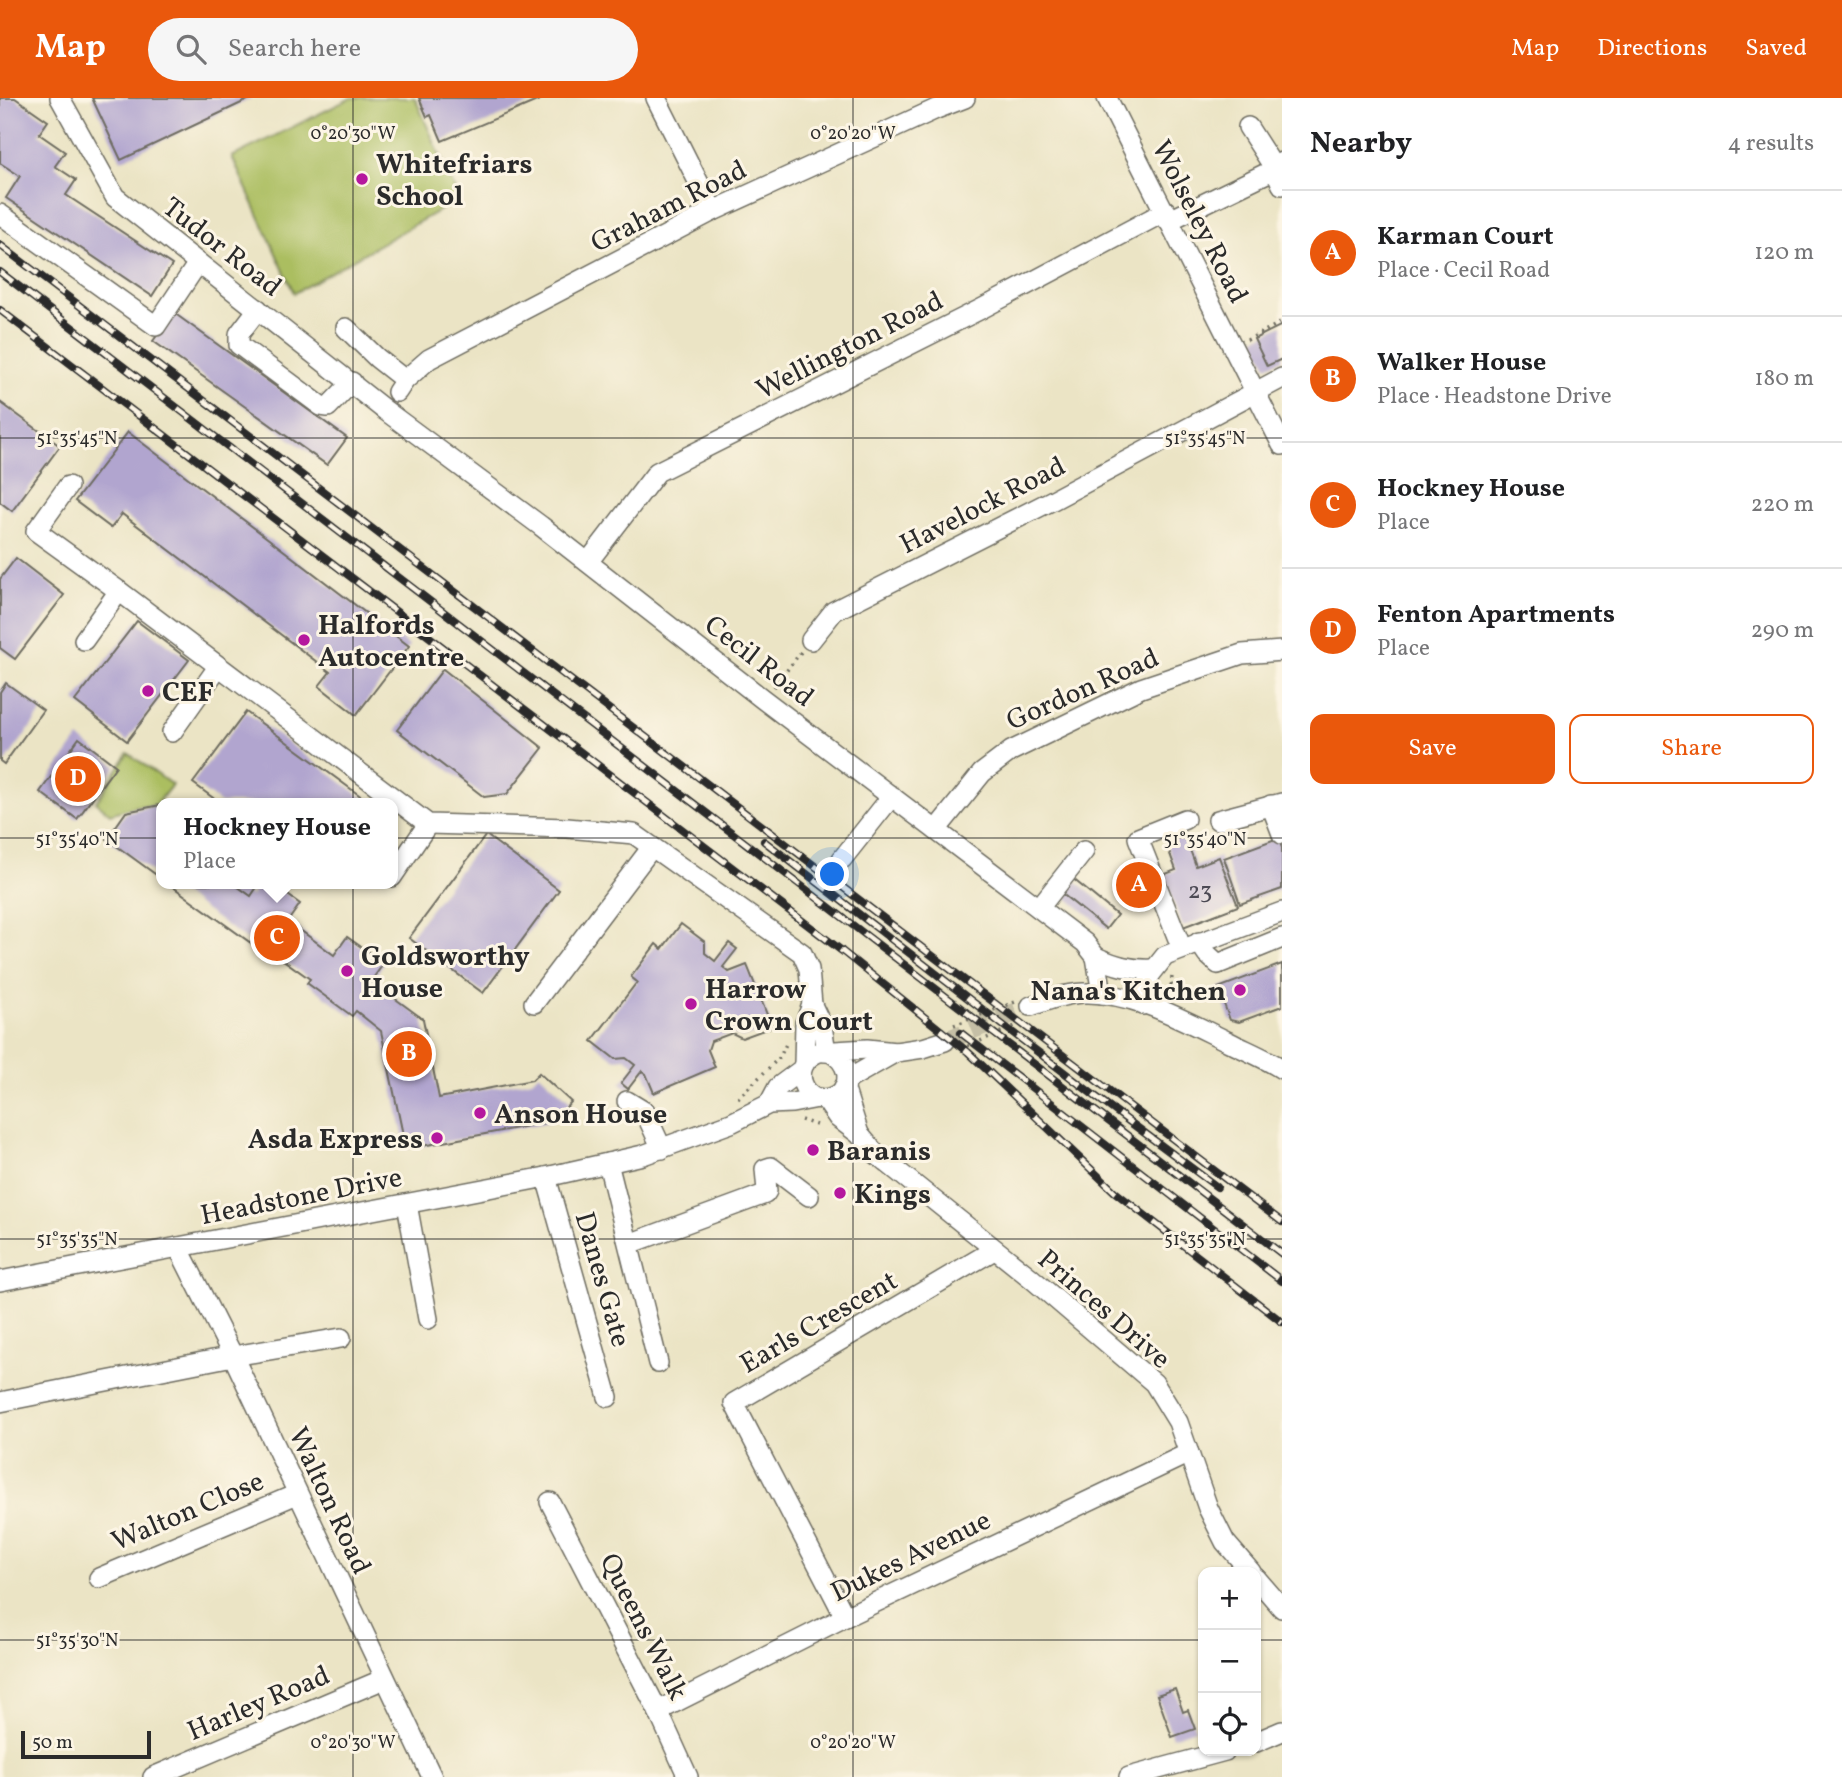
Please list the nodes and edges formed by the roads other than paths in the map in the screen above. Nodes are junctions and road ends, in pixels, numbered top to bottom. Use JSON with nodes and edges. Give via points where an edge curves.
{"nodes":[{"id":1,"x":60,"y":98,"type":"edge"},
{"id":2,"x":656,"y":98,"type":"edge"},
{"id":3,"x":965,"y":98,"type":"edge"},
{"id":4,"x":1107,"y":98,"type":"edge"},
{"id":5,"x":1248,"y":127,"type":"dead end"},
{"id":6,"x":1280,"y":172,"type":"edge"},
{"id":7,"x":713,"y":211,"type":"junction"},
{"id":8,"x":0,"y":214,"type":"edge"},
{"id":9,"x":1167,"y":216,"type":"junction"},
{"id":10,"x":198,"y":263,"type":"junction"},
{"id":11,"x":258,"y":309,"type":"junction"},
{"id":12,"x":346,"y":328,"type":"dead end"},
{"id":13,"x":1282,"y":378,"type":"edge"},
{"id":14,"x":352,"y":382,"type":"junction"},
{"id":15,"x":1256,"y":393,"type":"junction"},
{"id":16,"x":386,"y":411,"type":"joint"},
{"id":17,"x":1282,"y":445,"type":"edge"},
{"id":18,"x":68,"y":486,"type":"dead end"},
{"id":19,"x":588,"y":562,"type":"junction"},
{"id":20,"x":119,"y":591,"type":"junction"},
{"id":21,"x":84,"y":640,"type":"dead end"},
{"id":22,"x":811,"y":640,"type":"road end"},
{"id":23,"x":1282,"y":651,"type":"edge"},
{"id":24,"x":218,"y":667,"type":"junction"},
{"id":25,"x":172,"y":732,"type":"dead end"},
{"id":26,"x":892,"y":796,"type":"junction"},
{"id":27,"x":393,"y":798,"type":"edge"},
{"id":28,"x":398,"y":802,"type":"edge"},
{"id":29,"x":1277,"y":804,"type":"edge"},
{"id":30,"x":1185,"y":819,"type":"dead end"},
{"id":31,"x":1218,"y":820,"type":"dead end"},
{"id":32,"x":428,"y":824,"type":"junction"},
{"id":33,"x":936,"y":830,"type":"junction"},
{"id":34,"x":1282,"y":834,"type":"edge"},
{"id":35,"x":652,"y":847,"type":"junction"},
{"id":36,"x":1084,"y":851,"type":"dead end"},
{"id":37,"x":842,"y":859,"type":"dead end"},
{"id":38,"x":398,"y":868,"type":"edge"},
{"id":39,"x":1039,"y":908,"type":"junction"},
{"id":40,"x":1282,"y":912,"type":"edge"},
{"id":41,"x":1282,"y":938,"type":"edge"},
{"id":42,"x":1191,"y":945,"type":"junction"},
{"id":43,"x":1096,"y":957,"type":"junction"},
{"id":44,"x":1153,"y":969,"type":"junction"},
{"id":45,"x":1102,"y":993,"type":"junction"},
{"id":46,"x":534,"y":1003,"type":"dead end"},
{"id":47,"x":1026,"y":1003,"type":"tunnel mouth"},
{"id":48,"x":1143,"y":1004,"type":"junction"},
{"id":49,"x":812,"y":1005,"type":"junction"},
{"id":50,"x":946,"y":1034,"type":"tunnel mouth"},
{"id":51,"x":827,"y":1052,"type":"junction"},
{"id":52,"x":896,"y":1052,"type":"junction"},
{"id":53,"x":803,"y":1067,"type":"junction"},
{"id":54,"x":1282,"y":1069,"type":"edge"},
{"id":55,"x":846,"y":1084,"type":"junction"},
{"id":56,"x":821,"y":1098,"type":"junction"},
{"id":57,"x":627,"y":1101,"type":"dead end"},
{"id":58,"x":769,"y":1104,"type":"junction"},
{"id":59,"x":859,"y":1134,"type":"junction"},
{"id":60,"x":662,"y":1149,"type":"junction"},
{"id":61,"x":608,"y":1163,"type":"junction"},
{"id":62,"x":546,"y":1177,"type":"junction"},
{"id":63,"x":809,"y":1196,"type":"dead end"},
{"id":64,"x":407,"y":1204,"type":"junction"},
{"id":65,"x":629,"y":1244,"type":"junction"},
{"id":66,"x":178,"y":1247,"type":"junction"},
{"id":67,"x":994,"y":1250,"type":"junction"},
{"id":68,"x":0,"y":1281,"type":"edge"},
{"id":69,"x":428,"y":1320,"type":"dead end"},
{"id":70,"x":341,"y":1338,"type":"dead end"},
{"id":71,"x":233,"y":1356,"type":"junction"},
{"id":72,"x":658,"y":1363,"type":"dead end"},
{"id":73,"x":608,"y":1397,"type":"dead end"},
{"id":74,"x":0,"y":1402,"type":"edge"},
{"id":75,"x":1189,"y":1453,"type":"junction"},
{"id":76,"x":297,"y":1494,"type":"junction"},
{"id":77,"x":550,"y":1502,"type":"dead end"},
{"id":78,"x":1247,"y":1567,"type":"edge"},
{"id":79,"x":99,"y":1578,"type":"dead end"},
{"id":80,"x":1261,"y":1584,"type":"edge"},
{"id":81,"x":1282,"y":1608,"type":"edge"},
{"id":82,"x":845,"y":1617,"type":"junction"},
{"id":83,"x":384,"y":1679,"type":"junction"},
{"id":84,"x":658,"y":1712,"type":"junction"},
{"id":85,"x":1282,"y":1731,"type":"edge"},
{"id":86,"x":1261,"y":1740,"type":"edge"},
{"id":87,"x":1207,"y":1756,"type":"edge"},
{"id":88,"x":181,"y":1771,"type":"edge"},
{"id":89,"x":153,"y":1777,"type":"edge"},
{"id":90,"x":432,"y":1777,"type":"edge"},
{"id":91,"x":688,"y":1777,"type":"edge"},
{"id":92,"x":1129,"y":1777,"type":"edge"}],
"edges":[{"from":1,"to":10,"type":"street","name":"Tudor Road","via":[[115,197]]},
{"from":2,"to":7,"type":"street"},
{"from":3,"to":7,"type":"street","name":"Graham Road"},
{"from":4,"to":9,"type":"street","name":"Wolseley Road"},
{"from":5,"to":6,"type":"street"},
{"from":6,"to":9,"type":"street","name":"Wellington Road"},
{"from":7,"to":12,"type":"street","name":"Graham Road","via":[[429,359],[397,381]]},
{"from":8,"to":10,"type":"street","via":[[156,326]]},
{"from":9,"to":15,"type":"street","name":"Wolseley Road"},
{"from":9,"to":19,"type":"street","name":"Wellington Road","via":[[657,472]]},
{"from":10,"to":11,"type":"street","name":"Tudor Road"},
{"from":11,"to":14,"type":"street","name":"Tudor Road"},
{"from":11,"to":14,"type":"street","via":[[239,334],[239,345],[321,406],[328,407]]},
{"from":13,"to":15,"type":"street","name":"Havelock Road"},
{"from":14,"to":16,"type":"street","name":"Tudor Road"},
{"from":15,"to":17,"type":"street","name":"Wolseley Road"},
{"from":15,"to":22,"type":"street","name":"Havelock Road","via":[[834,611]]},
{"from":16,"to":19,"type":"street","name":"Cecil Road"},
{"from":18,"to":20,"type":"street","via":[[36,531]]},
{"from":19,"to":26,"type":"street","name":"Cecil Road"},
{"from":20,"to":21,"type":"street"},
{"from":20,"to":24,"type":"street"},
{"from":23,"to":33,"type":"street","name":"Gordon Road","via":[[1242,654],[1141,688],[1010,751],[982,773]]},
{"from":24,"to":25,"type":"street"},
{"from":24,"to":27,"type":"street"},
{"from":26,"to":33,"type":"street","name":"Cecil Road"},
{"from":26,"to":37,"type":"street"},
{"from":28,"to":32,"type":"street"},
{"from":29,"to":31,"type":"street"},
{"from":29,"to":34,"type":"street"},
{"from":30,"to":42,"type":"street","via":[[1138,838]]},
{"from":32,"to":35,"type":"street","via":[[634,834]]},
{"from":32,"to":38,"type":"street"},
{"from":33,"to":39,"type":"street","name":"Cecil Road"},
{"from":35,"to":46,"type":"street"},
{"from":35,"to":49,"type":"street","via":[[802,953],[809,969]]},
{"from":36,"to":39,"type":"street"},
{"from":39,"to":43,"type":"street","name":"Cecil Road","via":[[1086,943]]},
{"from":40,"to":42,"type":"street"},
{"from":41,"to":42,"type":"street","via":[[1218,964]]},
{"from":42,"to":44,"type":"street","via":[[1165,956]]},
{"from":43,"to":44,"type":"street","name":"Cecil Road","via":[[1118,967]]},
{"from":43,"to":45,"type":"street"},
{"from":44,"to":48,"type":"street"},
{"from":45,"to":47,"type":"street"},
{"from":45,"to":48,"type":"street"},
{"from":48,"to":54,"type":"street"},
{"from":49,"to":51,"type":"street"},
{"from":49,"to":53,"type":"street","via":[[805,1023]]},
{"from":50,"to":52,"type":"street","via":[[923,1048]]},
{"from":51,"to":52,"type":"street"},
{"from":51,"to":53,"type":"street","via":[[813,1055]]},
{"from":51,"to":55,"type":"street","via":[[841,1059],[848,1072]]},
{"from":52,"to":55,"type":"street"},
{"from":53,"to":56,"type":"street","via":[[803,1085]]},
{"from":53,"to":58,"type":"street","name":"Headstone Drive","via":[[778,1087]]},
{"from":55,"to":56,"type":"street","via":[[833,1097]]},
{"from":55,"to":59,"type":"street","name":"Princes Drive"},
{"from":56,"to":58,"type":"street","name":"Headstone Drive"},
{"from":56,"to":59,"type":"street","name":"Princes Drive"},
{"from":57,"to":60,"type":"street","via":[[645,1112]]},
{"from":58,"to":60,"type":"street","name":"Headstone Drive"},
{"from":59,"to":67,"type":"street","name":"Princes Drive","via":[[875,1153]]},
{"from":60,"to":61,"type":"street","name":"Headstone Drive"},
{"from":61,"to":62,"type":"street","name":"Headstone Drive"},
{"from":61,"to":65,"type":"street"},
{"from":62,"to":64,"type":"street","name":"Headstone Drive"},
{"from":62,"to":73,"type":"street","name":"Danes Gate"},
{"from":63,"to":65,"type":"street","via":[[767,1167],[765,1194]]},
{"from":64,"to":66,"type":"street","name":"Headstone Drive"},
{"from":64,"to":69,"type":"street"},
{"from":65,"to":72,"type":"street"},
{"from":66,"to":68,"type":"street","name":"Headstone Drive"},
{"from":66,"to":71,"type":"street","name":"Walton Road"},
{"from":67,"to":75,"type":"street","name":"Princes Drive","via":[[1154,1383],[1178,1422]]},
{"from":67,"to":82,"type":"street","name":"Earls Crescent","via":[[734,1403]]},
{"from":70,"to":71,"type":"street"},
{"from":71,"to":74,"type":"street"},
{"from":71,"to":76,"type":"street","name":"Walton Road"},
{"from":75,"to":78,"type":"street","name":"Princes Drive","via":[[1225,1542]]},
{"from":75,"to":82,"type":"street","name":"Dukes Avenue"},
{"from":76,"to":79,"type":"street","name":"Walton Close"},
{"from":76,"to":83,"type":"street","name":"Walton Road"},
{"from":77,"to":84,"type":"street","name":"Queens Walk"},
{"from":80,"to":81,"type":"street"},
{"from":82,"to":84,"type":"street","name":"Dukes Avenue"},
{"from":83,"to":88,"type":"street","name":"Harley Road"},
{"from":83,"to":90,"type":"street","name":"Walton Road"},
{"from":84,"to":91,"type":"street","name":"Queens Walk"},
{"from":85,"to":86,"type":"street"},
{"from":87,"to":92,"type":"street"},
{"from":88,"to":89,"type":"street","name":"Harley Road"}]}
